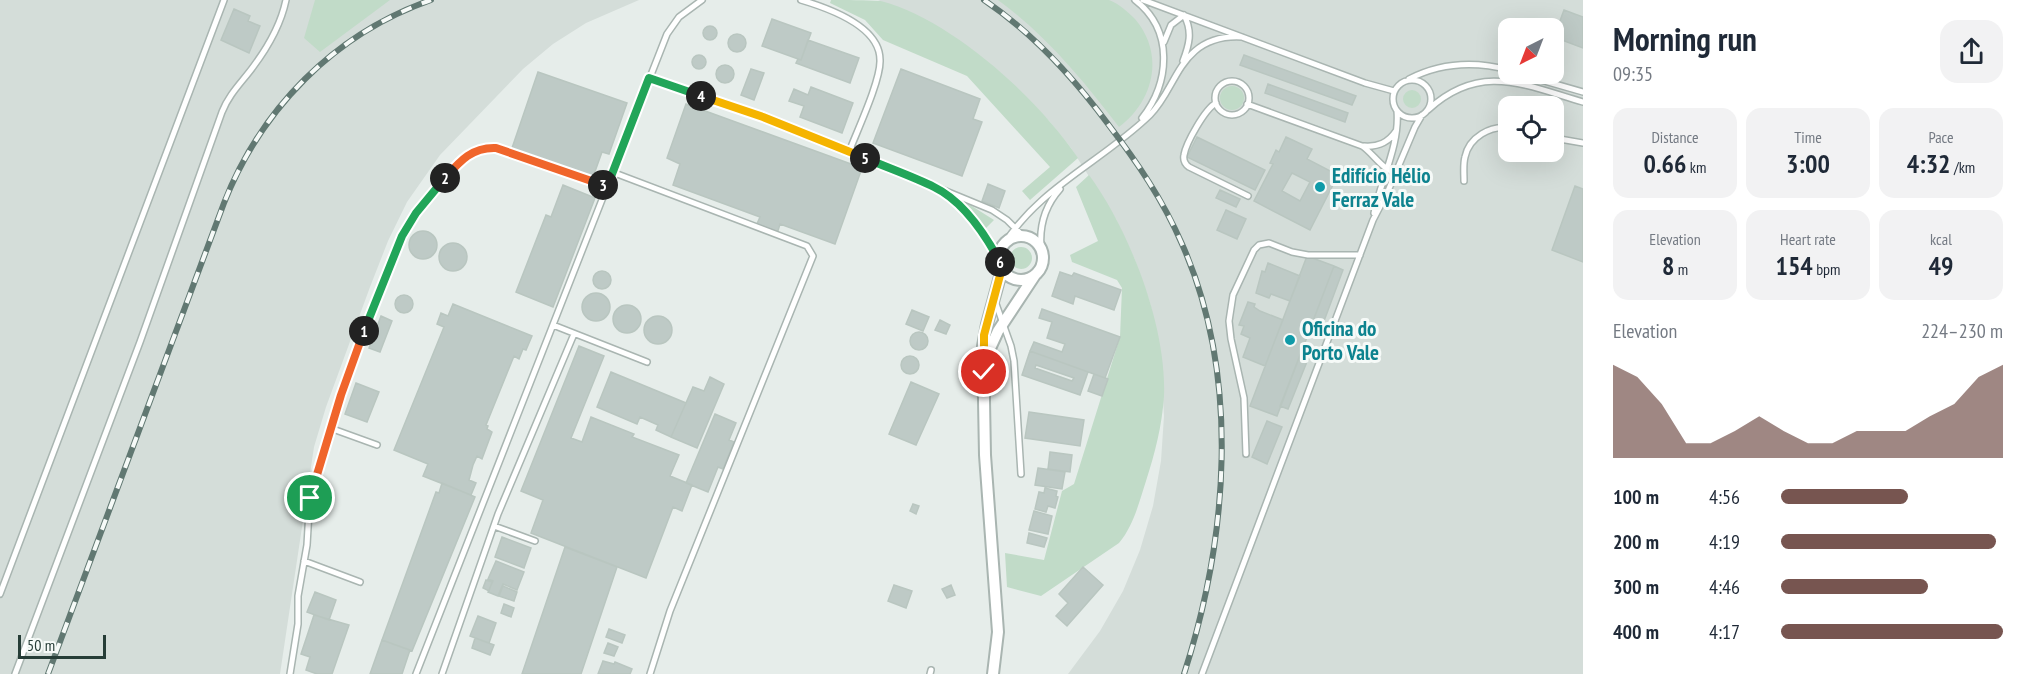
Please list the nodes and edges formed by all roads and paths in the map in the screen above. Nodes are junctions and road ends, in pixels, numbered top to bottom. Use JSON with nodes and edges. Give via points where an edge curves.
{"nodes":[{"id":1,"x":224,"y":0,"type":"edge"},
{"id":2,"x":286,"y":0,"type":"edge"},
{"id":3,"x":702,"y":0,"type":"edge"},
{"id":4,"x":801,"y":0,"type":"edge"},
{"id":5,"x":1135,"y":0,"type":"edge"},
{"id":6,"x":1143,"y":0,"type":"edge"},
{"id":7,"x":1184,"y":15,"type":"junction"},
{"id":8,"x":1242,"y":37,"type":"junction"},
{"id":9,"x":1164,"y":44,"type":"junction"},
{"id":10,"x":1498,"y":68,"type":"edge"},
{"id":11,"x":1179,"y":71,"type":"junction"},
{"id":12,"x":649,"y":78,"type":"junction"},
{"id":13,"x":1406,"y":81,"type":"junction"},
{"id":14,"x":1555,"y":84,"type":"edge"},
{"id":15,"x":1394,"y":91,"type":"junction"},
{"id":16,"x":1583,"y":92,"type":"edge"},
{"id":17,"x":1583,"y":102,"type":"edge"},
{"id":18,"x":1216,"y":103,"type":"junction"},
{"id":19,"x":1247,"y":104,"type":"junction"},
{"id":20,"x":1428,"y":110,"type":"junction"},
{"id":21,"x":1397,"y":111,"type":"junction"},
{"id":22,"x":1422,"y":115,"type":"junction"},
{"id":23,"x":1498,"y":128,"type":"edge"},
{"id":24,"x":1398,"y":129,"type":"junction"},
{"id":25,"x":1131,"y":131,"type":"junction"},
{"id":26,"x":1564,"y":140,"type":"edge"},
{"id":27,"x":1583,"y":144,"type":"edge"},
{"id":28,"x":1362,"y":146,"type":"junction"},
{"id":29,"x":849,"y":152,"type":"junction"},
{"id":30,"x":1386,"y":168,"type":"junction"},
{"id":31,"x":612,"y":172,"type":"junction"},
{"id":32,"x":1396,"y":172,"type":"junction"},
{"id":33,"x":1072,"y":177,"type":"junction"},
{"id":34,"x":1464,"y":181,"type":"dead end"},
{"id":35,"x":607,"y":187,"type":"junction"},
{"id":36,"x":935,"y":188,"type":"junction"},
{"id":37,"x":1248,"y":195,"type":"dead end"},
{"id":38,"x":1372,"y":220,"type":"junction"},
{"id":39,"x":1015,"y":227,"type":"junction"},
{"id":40,"x":1023,"y":236,"type":"junction"},
{"id":41,"x":1003,"y":246,"type":"junction"},
{"id":42,"x":1360,"y":255,"type":"junction"},
{"id":43,"x":1042,"y":256,"type":"junction"},
{"id":44,"x":1001,"y":266,"type":"junction"},
{"id":45,"x":1037,"y":272,"type":"junction"},
{"id":46,"x":995,"y":296,"type":"junction"},
{"id":47,"x":1003,"y":324,"type":"junction"},
{"id":48,"x":553,"y":325,"type":"junction"},
{"id":49,"x":574,"y":334,"type":"junction"},
{"id":50,"x":647,"y":362,"type":"dead end"},
{"id":51,"x":984,"y":363,"type":"junction"},
{"id":52,"x":330,"y":428,"type":"junction"},
{"id":53,"x":377,"y":445,"type":"dead end"},
{"id":54,"x":1246,"y":454,"type":"dead end"},
{"id":55,"x":1021,"y":474,"type":"dead end"},
{"id":56,"x":494,"y":526,"type":"junction"},
{"id":57,"x":535,"y":541,"type":"dead end"},
{"id":58,"x":304,"y":561,"type":"junction"},
{"id":59,"x":360,"y":582,"type":"dead end"},
{"id":60,"x":0,"y":594,"type":"edge"},
{"id":61,"x":15,"y":674,"type":"edge"},
{"id":62,"x":290,"y":674,"type":"edge"},
{"id":63,"x":416,"y":674,"type":"edge"},
{"id":64,"x":442,"y":674,"type":"edge"},
{"id":65,"x":650,"y":674,"type":"edge"},
{"id":66,"x":993,"y":674,"type":"edge"},
{"id":67,"x":1202,"y":674,"type":"edge"}],
"edges":[{"from":1,"to":60,"type":"lane"},
{"from":2,"to":61,"type":"lane","via":[[277,29],[222,112]]},
{"from":3,"to":12,"type":"lane","via":[[672,25]]},
{"from":4,"to":29,"type":"lane","via":[[860,27],[878,47],[879,70]]},
{"from":5,"to":9,"type":"lane","via":[[1154,20]]},
{"from":6,"to":7,"type":"lane"},
{"from":7,"to":8,"type":"lane"},
{"from":7,"to":9,"type":"lane","via":[[1171,25]]},
{"from":7,"to":11,"type":"lane","via":[[1190,42]]},
{"from":8,"to":11,"type":"lane","via":[[1222,38],[1203,45]]},
{"from":8,"to":15,"type":"lane"},
{"from":9,"to":25,"type":"lane","via":[[1157,93]]},
{"from":10,"to":13,"type":"lane","via":[[1455,65]]},
{"from":11,"to":25,"type":"lane","via":[[1163,100]]},
{"from":12,"to":29,"type":"lane"},
{"from":12,"to":31,"type":"lane"},
{"from":13,"to":15,"type":"lane"},
{"from":13,"to":20,"type":"lane","via":[[1418,80],[1427,87],[1431,98]]},
{"from":14,"to":16,"type":"lane"},
{"from":15,"to":21,"type":"lane"},
{"from":17,"to":20,"type":"lane","via":[[1493,80],[1461,87]]},
{"from":18,"to":19,"type":"lane","via":[[1220,110],[1232,114]]},
{"from":18,"to":19,"type":"lane","via":[[1218,87],[1233,81],[1247,90]]},
{"from":18,"to":37,"type":"lane","via":[[1205,111],[1184,153],[1184,162]]},
{"from":19,"to":28,"type":"lane"},
{"from":20,"to":22,"type":"lane"},
{"from":21,"to":22,"type":"lane","via":[[1411,118]]},
{"from":21,"to":24,"type":"lane"},
{"from":22,"to":32,"type":"lane"},
{"from":23,"to":34,"type":"lane","via":[[1473,141],[1465,157]]},
{"from":24,"to":28,"type":"lane","via":[[1380,145]]},
{"from":24,"to":30,"type":"lane"},
{"from":25,"to":33,"type":"lane"},
{"from":26,"to":27,"type":"lane"},
{"from":28,"to":30,"type":"lane"},
{"from":29,"to":36,"type":"lane"},
{"from":30,"to":32,"type":"lane"},
{"from":30,"to":38,"type":"lane"},
{"from":31,"to":35,"type":"lane"},
{"from":31,"to":65,"type":"lane","via":[[807,246],[813,256],[670,611]]},
{"from":32,"to":38,"type":"lane"},
{"from":33,"to":39,"type":"lane","via":[[1040,200]]},
{"from":33,"to":43,"type":"lane","via":[[1046,210],[1040,238]]},
{"from":35,"to":48,"type":"lane"},
{"from":35,"to":52,"type":"lane","via":[[502,149],[476,151],[461,160],[423,203],[402,236]]},
{"from":36,"to":39,"type":"lane","via":[[992,210]]},
{"from":36,"to":44,"type":"lane","via":[[970,218]]},
{"from":38,"to":42,"type":"lane"},
{"from":39,"to":40,"type":"lane"},
{"from":39,"to":41,"type":"lane"},
{"from":40,"to":41,"type":"street","via":[[1011,238]]},
{"from":40,"to":43,"type":"street","via":[[1038,245]]},
{"from":41,"to":44,"type":"street"},
{"from":42,"to":54,"type":"lane","via":[[1300,254],[1269,243],[1254,250],[1233,295],[1229,321],[1244,398]]},
{"from":42,"to":67,"type":"lane"},
{"from":43,"to":45,"type":"street"},
{"from":44,"to":45,"type":"street","via":[[1010,277],[1022,280]]},
{"from":44,"to":46,"type":"street"},
{"from":45,"to":47,"type":"street"},
{"from":46,"to":47,"type":"lane"},
{"from":46,"to":51,"type":"street","via":[[984,335]]},
{"from":47,"to":51,"type":"street"},
{"from":47,"to":55,"type":"lane","via":[[1014,361]]},
{"from":48,"to":49,"type":"lane"},
{"from":48,"to":63,"type":"lane"},
{"from":49,"to":50,"type":"lane"},
{"from":49,"to":56,"type":"lane"},
{"from":51,"to":66,"type":"street","via":[[985,455],[998,632]]},
{"from":52,"to":53,"type":"lane"},
{"from":52,"to":58,"type":"lane","via":[[313,486]]},
{"from":56,"to":57,"type":"lane"},
{"from":56,"to":64,"type":"lane"},
{"from":58,"to":59,"type":"lane"},
{"from":58,"to":62,"type":"lane"}]}
